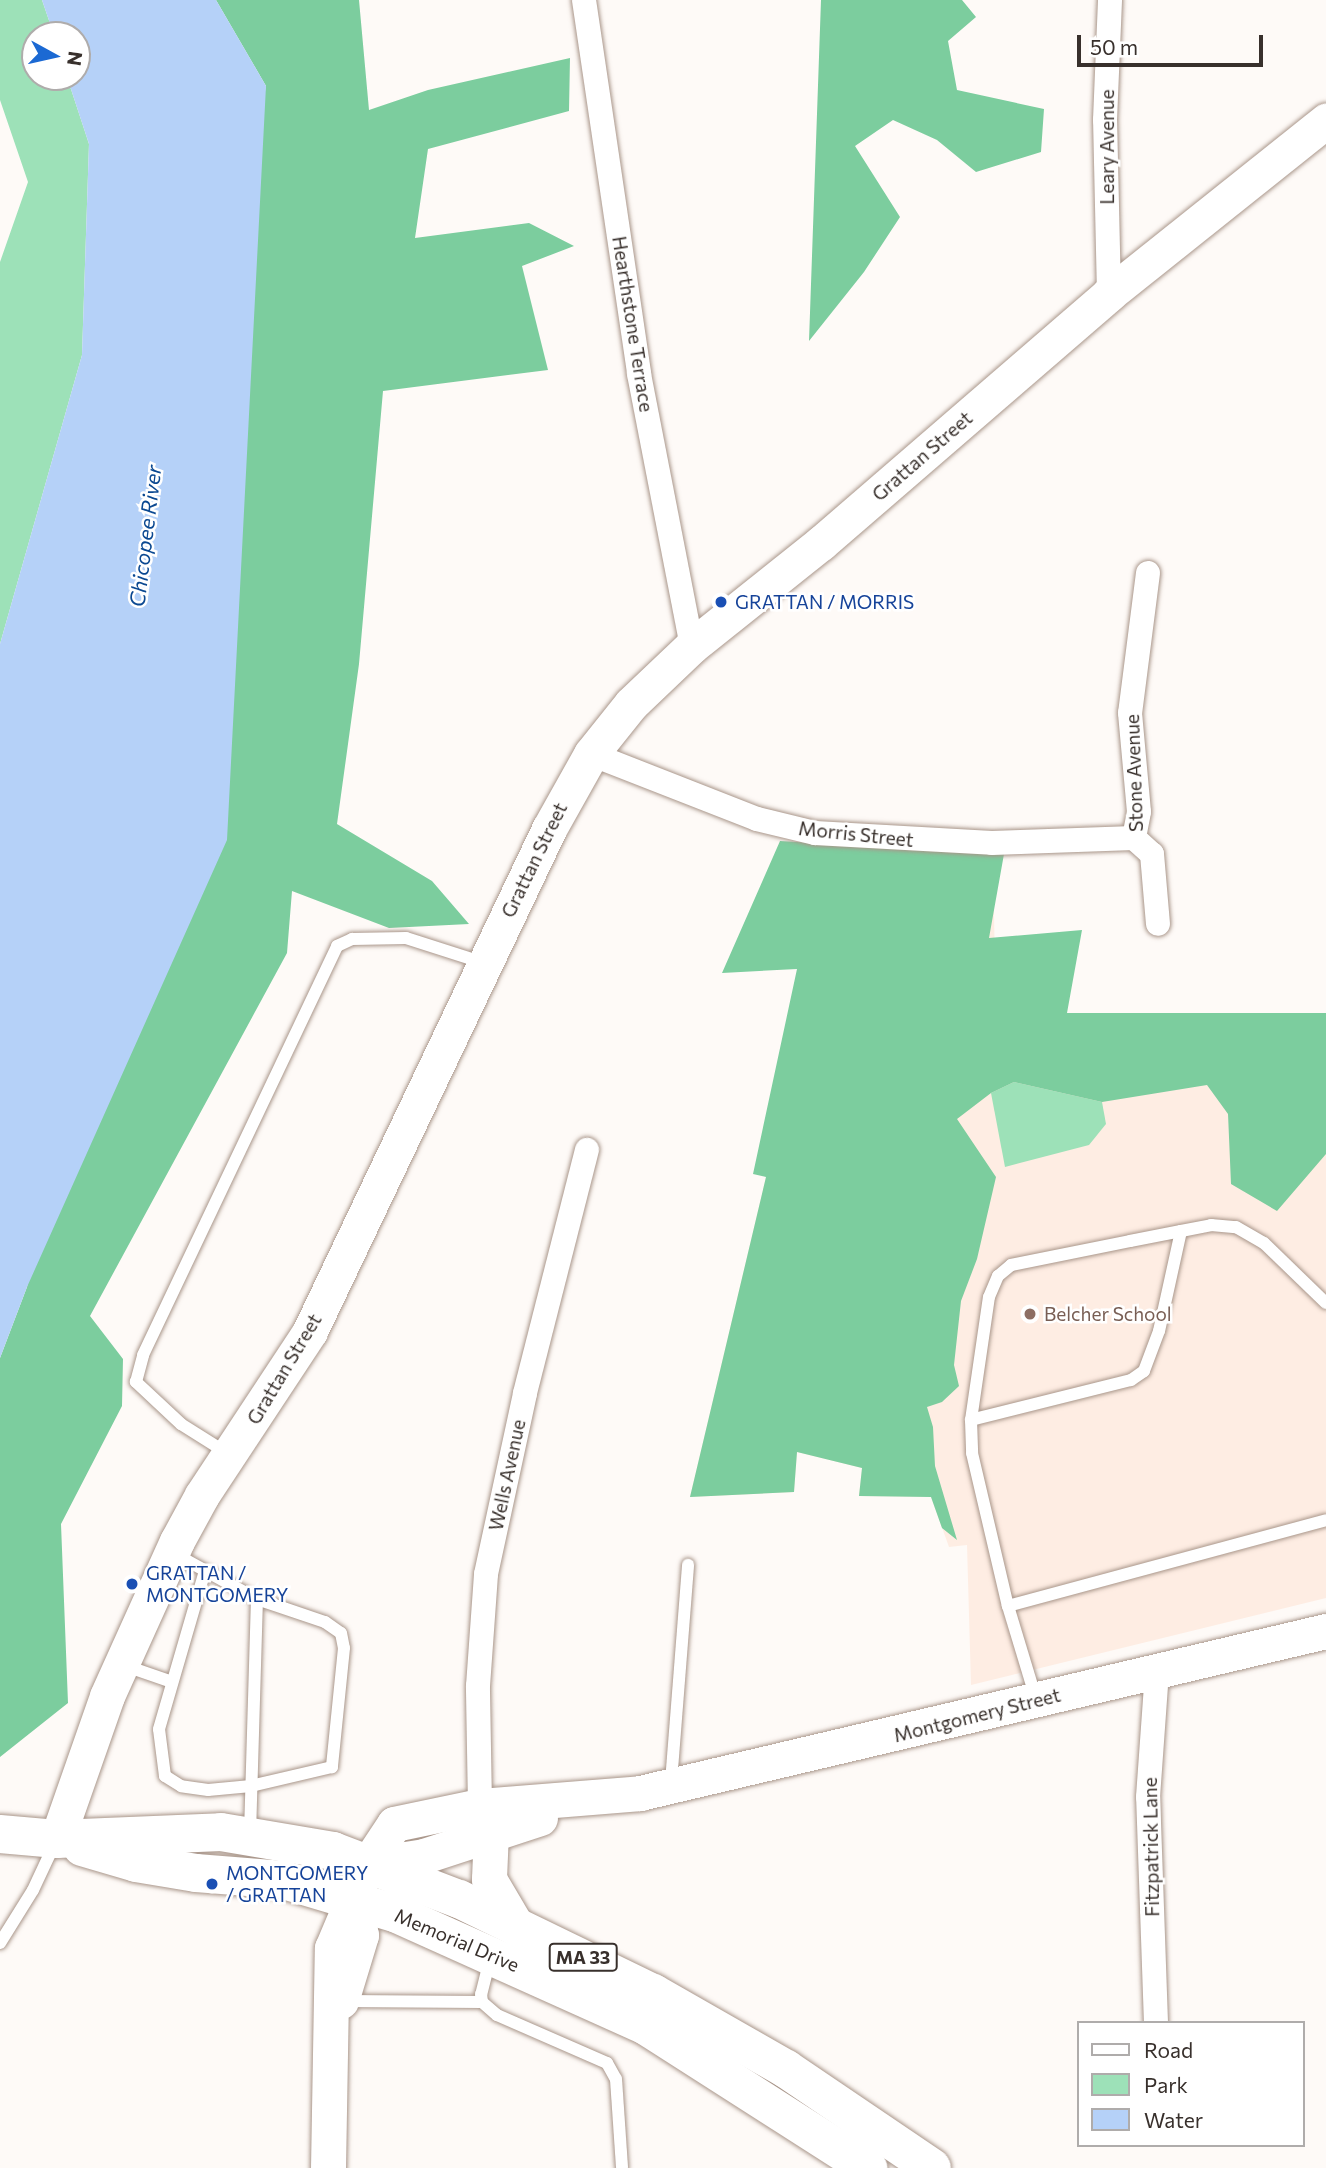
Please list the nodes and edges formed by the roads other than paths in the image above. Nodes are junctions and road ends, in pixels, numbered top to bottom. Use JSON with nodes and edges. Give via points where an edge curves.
{"nodes":[{"id":1,"x":584,"y":0,"type":"edge"},
{"id":2,"x":1110,"y":0,"type":"edge"},
{"id":3,"x":1326,"y":121,"type":"edge"},
{"id":4,"x":1109,"y":294,"type":"junction"},
{"id":5,"x":1148,"y":573,"type":"dead end"},
{"id":6,"x":692,"y":646,"type":"junction"},
{"id":7,"x":591,"y":754,"type":"junction"},
{"id":8,"x":1134,"y":838,"type":"junction"},
{"id":9,"x":1158,"y":924,"type":"dead end"},
{"id":10,"x":484,"y":963,"type":"junction"},
{"id":11,"x":587,"y":1150,"type":"dead end"},
{"id":12,"x":1181,"y":1231,"type":"junction"},
{"id":13,"x":1326,"y":1303,"type":"edge"},
{"id":14,"x":971,"y":1420,"type":"junction"},
{"id":15,"x":230,"y":1454,"type":"junction"},
{"id":16,"x":1326,"y":1520,"type":"edge"},
{"id":17,"x":171,"y":1552,"type":"junction"},
{"id":18,"x":688,"y":1566,"type":"dead end"},
{"id":19,"x":205,"y":1571,"type":"junction"},
{"id":20,"x":257,"y":1599,"type":"junction"},
{"id":21,"x":1008,"y":1606,"type":"junction"},
{"id":22,"x":1326,"y":1631,"type":"edge"},
{"id":23,"x":121,"y":1664,"type":"junction"},
{"id":24,"x":1157,"y":1671,"type":"junction"},
{"id":25,"x":172,"y":1682,"type":"junction"},
{"id":26,"x":1037,"y":1701,"type":"junction"},
{"id":27,"x":251,"y":1786,"type":"junction"},
{"id":28,"x":671,"y":1786,"type":"junction"},
{"id":29,"x":473,"y":1816,"type":"junction"},
{"id":30,"x":0,"y":1834,"type":"edge"},
{"id":31,"x":57,"y":1839,"type":"junction"},
{"id":32,"x":250,"y":1856,"type":"junction"},
{"id":33,"x":359,"y":1881,"type":"junction"},
{"id":34,"x":516,"y":1925,"type":"junction"},
{"id":35,"x":0,"y":1943,"type":"edge"},
{"id":36,"x":491,"y":1955,"type":"junction"},
{"id":37,"x":335,"y":2001,"type":"junction"},
{"id":38,"x":482,"y":2002,"type":"junction"},
{"id":39,"x":1156,"y":2021,"type":"edge"},
{"id":40,"x":328,"y":2168,"type":"edge"},
{"id":41,"x":622,"y":2168,"type":"edge"},
{"id":42,"x":868,"y":2168,"type":"edge"},
{"id":43,"x":932,"y":2168,"type":"edge"}],
"edges":[{"from":1,"to":6,"type":"street","name":"Hearthstone Terrace","via":[[639,374]]},
{"from":2,"to":4,"type":"street","name":"Leary Avenue","via":[[1105,120]]},
{"from":3,"to":4,"type":"main road","name":"Grattan Street"},
{"from":4,"to":6,"type":"main road","name":"Grattan Street","via":[[821,543]]},
{"from":5,"to":8,"type":"street","name":"Stone Avenue","via":[[1130,713],[1139,812]]},
{"from":6,"to":7,"type":"main road","name":"Grattan Street","via":[[631,704]]},
{"from":7,"to":8,"type":"street","name":"Morris Street","via":[[757,820],[815,833],[979,842]]},
{"from":7,"to":10,"type":"main road","name":"Grattan Street"},
{"from":8,"to":9,"type":"street","name":"Stone Avenue","via":[[1152,854]]},
{"from":10,"to":15,"type":"main road","name":"Grattan Street","via":[[310,1331]]},
{"from":10,"to":15,"type":"lane","via":[[405,938],[352,939],[337,946],[143,1355],[136,1382],[181,1424]]},
{"from":11,"to":29,"type":"street","name":"Wells Avenue","via":[[525,1393],[486,1573]]},
{"from":12,"to":13,"type":"lane","via":[[1211,1225],[1250,1233]]},
{"from":12,"to":14,"type":"lane","via":[[1159,1331],[1144,1371],[1131,1380]]},
{"from":12,"to":14,"type":"lane","via":[[1011,1265],[998,1276],[983,1324]]},
{"from":14,"to":21,"type":"lane","via":[[972,1453]]},
{"from":15,"to":17,"type":"main road","name":"Grattan Street"},
{"from":16,"to":21,"type":"lane"},
{"from":17,"to":19,"type":"lane"},
{"from":17,"to":23,"type":"main road","name":"Grattan Street"},
{"from":18,"to":28,"type":"lane"},
{"from":19,"to":20,"type":"lane"},
{"from":19,"to":25,"type":"lane"},
{"from":20,"to":27,"type":"lane"},
{"from":20,"to":27,"type":"lane","via":[[335,1627],[344,1648],[332,1767]]},
{"from":21,"to":26,"type":"lane"},
{"from":22,"to":24,"type":"main road","name":"Montgomery Street"},
{"from":23,"to":25,"type":"lane"},
{"from":23,"to":31,"type":"main road","name":"Grattan Street"},
{"from":24,"to":26,"type":"main road","name":"Montgomery Street"},
{"from":24,"to":39,"type":"street","name":"Fitzpatrick Lane","via":[[1148,1797]]},
{"from":25,"to":27,"type":"lane","via":[[159,1728],[165,1776],[181,1786],[208,1790]]},
{"from":26,"to":28,"type":"main road","name":"Montgomery Street"},
{"from":27,"to":32,"type":"lane"},
{"from":28,"to":29,"type":"main road","name":"Montgomery Street"},
{"from":29,"to":33,"type":"main road","name":"Montgomery Street","via":[[424,1856]]},
{"from":29,"to":33,"type":"main road","via":[[394,1824]]},
{"from":29,"to":34,"type":"main road","name":"Memorial Drive","via":[[489,1879]]},
{"from":30,"to":31,"type":"main road","name":"Memorial Drive"},
{"from":31,"to":32,"type":"main road","name":"Memorial Drive","number":"MA 33"},
{"from":31,"to":35,"type":"lane"},
{"from":32,"to":33,"type":"main road","name":"Memorial Drive","number":"MA 33","via":[[333,1851]]},
{"from":33,"to":34,"type":"main road","name":"Memorial Drive","number":"MA 33"},
{"from":33,"to":36,"type":"main road","name":"Memorial Drive","number":"MA 33"},
{"from":33,"to":37,"type":"main road","via":[[335,1930]]},
{"from":34,"to":43,"type":"main road","name":"Memorial Drive","number":"MA 33","via":[[720,2030],[851,2111]]},
{"from":36,"to":38,"type":"lane"},
{"from":36,"to":42,"type":"main road","name":"Memorial Drive","number":"MA 33","via":[[646,2026]]},
{"from":37,"to":38,"type":"lane"},
{"from":37,"to":40,"type":"main road","via":[[329,2039]]},
{"from":38,"to":41,"type":"lane","via":[[497,2015],[607,2063],[616,2079]]}]}
